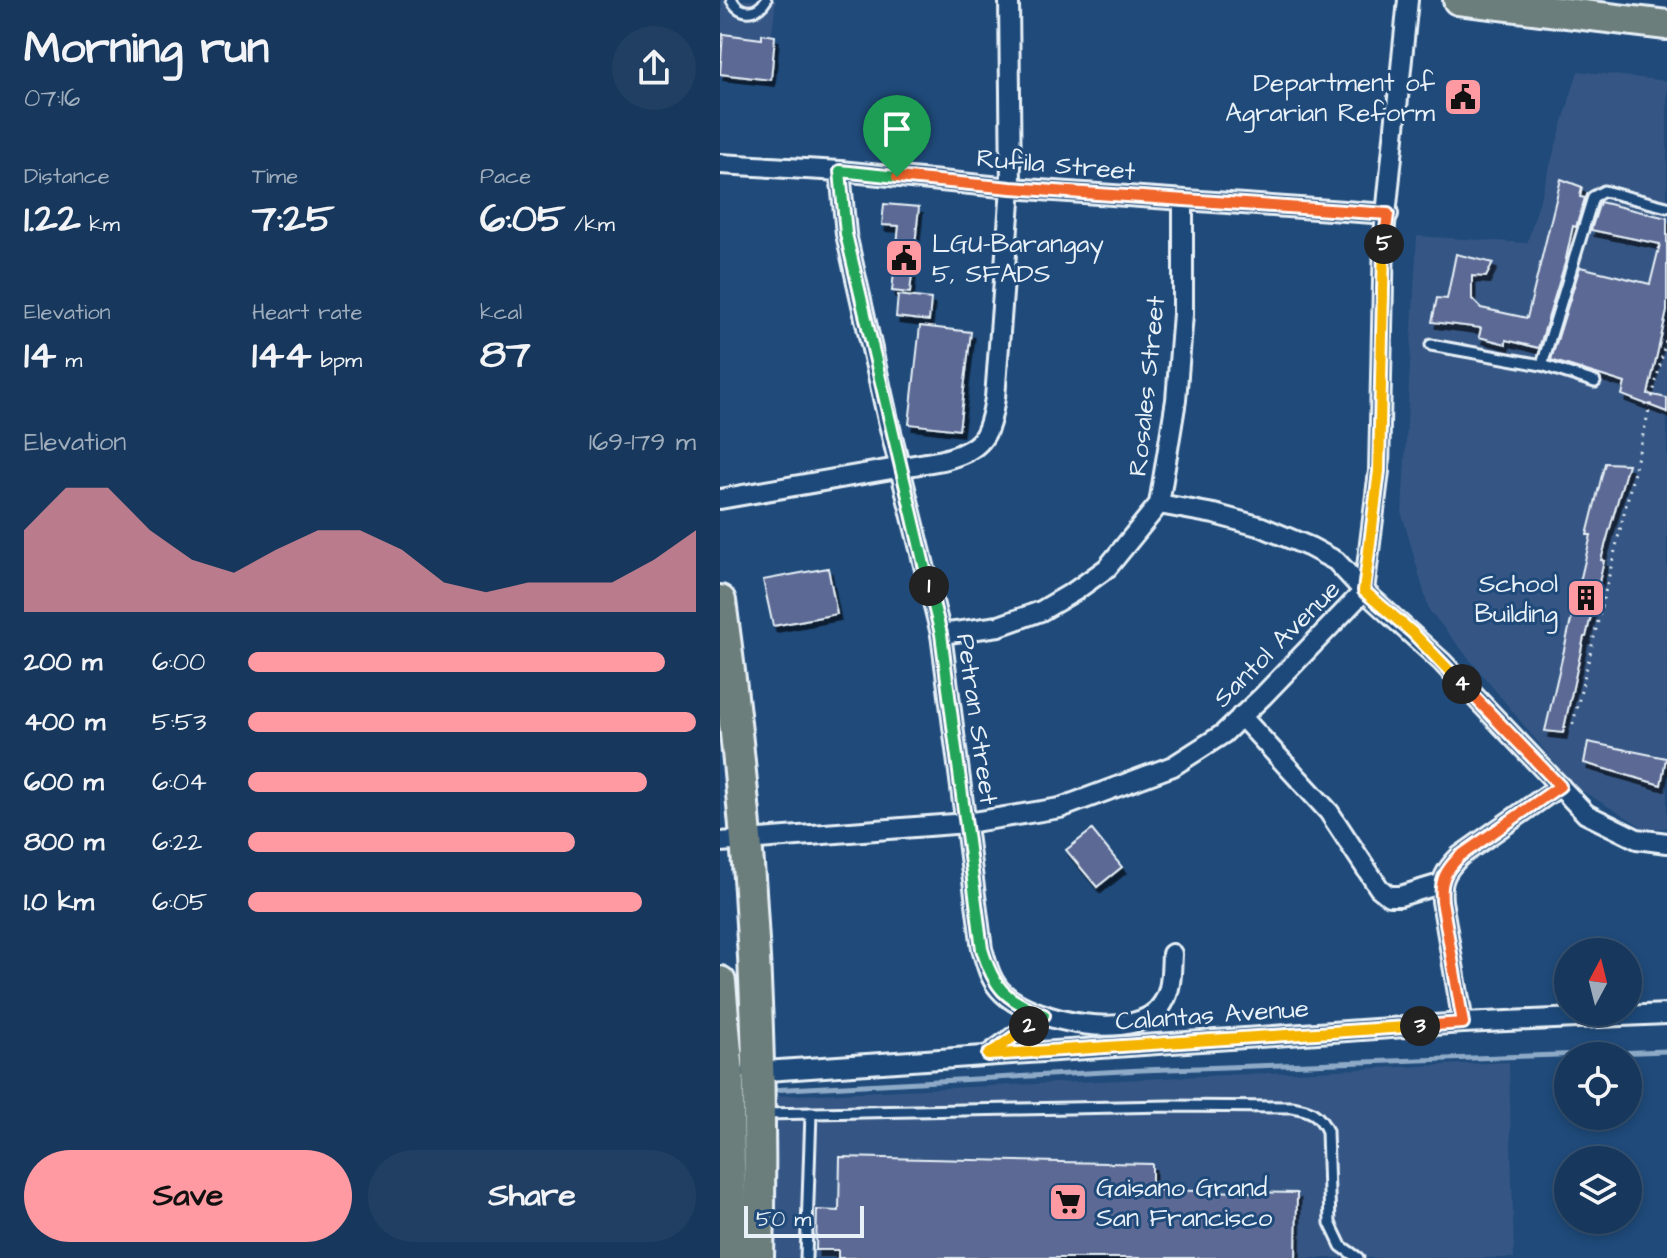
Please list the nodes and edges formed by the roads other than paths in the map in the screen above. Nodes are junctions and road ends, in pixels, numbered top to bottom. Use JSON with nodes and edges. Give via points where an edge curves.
{"nodes":[{"id":1,"x":732,"y":0,"type":"edge"},
{"id":2,"x":766,"y":0,"type":"edge"},
{"id":3,"x":1009,"y":0,"type":"edge"},
{"id":4,"x":1408,"y":0,"type":"edge"},
{"id":5,"x":1458,"y":0,"type":"edge"},
{"id":6,"x":1558,"y":0,"type":"edge"},
{"id":7,"x":1667,"y":13,"type":"edge"},
{"id":8,"x":1667,"y":25,"type":"edge"},
{"id":9,"x":720,"y":164,"type":"edge"},
{"id":10,"x":840,"y":171,"type":"junction"},
{"id":11,"x":1011,"y":188,"type":"junction"},
{"id":12,"x":1183,"y":200,"type":"junction"},
{"id":13,"x":1667,"y":207,"type":"edge"},
{"id":14,"x":1388,"y":214,"type":"junction"},
{"id":15,"x":1431,"y":345,"type":"dead end"},
{"id":16,"x":1542,"y":365,"type":"junction"},
{"id":17,"x":1595,"y":382,"type":"dead end"},
{"id":18,"x":901,"y":466,"type":"junction"},
{"id":19,"x":720,"y":499,"type":"edge"},
{"id":20,"x":1159,"y":504,"type":"junction"},
{"id":21,"x":1364,"y":591,"type":"junction"},
{"id":22,"x":720,"y":601,"type":"edge"},
{"id":23,"x":941,"y":634,"type":"junction"},
{"id":24,"x":1241,"y":716,"type":"junction"},
{"id":25,"x":1560,"y":786,"type":"junction"},
{"id":26,"x":967,"y":823,"type":"junction"},
{"id":27,"x":734,"y":841,"type":"edge"},
{"id":28,"x":1667,"y":843,"type":"edge"},
{"id":29,"x":1440,"y":884,"type":"junction"},
{"id":30,"x":1172,"y":954,"type":"dead end"},
{"id":31,"x":754,"y":966,"type":"junction"},
{"id":32,"x":720,"y":969,"type":"edge"},
{"id":33,"x":720,"y":982,"type":"edge"},
{"id":34,"x":1667,"y":1014,"type":"edge"},
{"id":35,"x":1044,"y":1015,"type":"junction"},
{"id":36,"x":1463,"y":1023,"type":"junction"},
{"id":37,"x":988,"y":1055,"type":"junction"},
{"id":38,"x":761,"y":1071,"type":"junction"},
{"id":39,"x":724,"y":1074,"type":"edge"},
{"id":40,"x":811,"y":1113,"type":"junction"},
{"id":41,"x":761,"y":1114,"type":"junction"},
{"id":42,"x":730,"y":1258,"type":"edge"},
{"id":43,"x":758,"y":1258,"type":"edge"},
{"id":44,"x":806,"y":1258,"type":"edge"},
{"id":45,"x":1358,"y":1258,"type":"edge"}],
"edges":[{"from":1,"to":2,"type":"lane","via":[[748,12]]},
{"from":3,"to":11,"type":"street"},
{"from":4,"to":14,"type":"street","name":"Santol Avenue"},
{"from":5,"to":8,"type":"main road"},
{"from":6,"to":7,"type":"main road"},
{"from":9,"to":10,"type":"street","name":"Rufila Street"},
{"from":10,"to":11,"type":"street","name":"Rufila Street"},
{"from":10,"to":18,"type":"street","name":"Petran Street","via":[[846,234]]},
{"from":11,"to":12,"type":"street","name":"Rufila Street"},
{"from":11,"to":18,"type":"street","via":[[991,425],[981,444],[964,454]]},
{"from":12,"to":14,"type":"street","name":"Rufila Street"},
{"from":12,"to":20,"type":"street","name":"Rosales Street","via":[[1183,314]]},
{"from":13,"to":16,"type":"lane","via":[[1604,191],[1593,197]]},
{"from":14,"to":21,"type":"street","name":"Santol Avenue","via":[[1379,471]]},
{"from":15,"to":16,"type":"lane"},
{"from":16,"to":17,"type":"lane"},
{"from":18,"to":19,"type":"street"},
{"from":18,"to":23,"type":"street","name":"Petran Street"},
{"from":20,"to":21,"type":"street","via":[[1262,527],[1310,547],[1336,561]]},
{"from":20,"to":23,"type":"street","name":"Rosales Street","via":[[1107,568],[1075,591],[999,626]]},
{"from":21,"to":24,"type":"street","name":"Santol Avenue"},
{"from":21,"to":25,"type":"street","via":[[1423,642]]},
{"from":22,"to":27,"type":"highway"},
{"from":23,"to":26,"type":"street","name":"Petran Street"},
{"from":24,"to":26,"type":"street","name":"Santol Avenue","via":[[1173,766],[1060,808]]},
{"from":24,"to":29,"type":"street","via":[[1329,812],[1379,888],[1400,896]]},
{"from":25,"to":28,"type":"street","via":[[1586,814],[1608,826],[1637,839]]},
{"from":25,"to":29,"type":"street","via":[[1460,856]]},
{"from":26,"to":27,"type":"street","name":"Santol Avenue"},
{"from":26,"to":35,"type":"street","name":"Petran Street","via":[[982,949],[990,975],[1003,993]]},
{"from":27,"to":31,"type":"highway"},
{"from":29,"to":36,"type":"street"},
{"from":30,"to":35,"type":"street","name":"Petran Street","via":[[1165,1001],[1150,1015],[1096,1025]]},
{"from":31,"to":32,"type":"highway"},
{"from":31,"to":38,"type":"highway"},
{"from":33,"to":39,"type":"highway"},
{"from":34,"to":36,"type":"street","name":"Calantas Avenue"},
{"from":35,"to":37,"type":"street"},
{"from":36,"to":37,"type":"street","name":"Calantas Avenue"},
{"from":37,"to":38,"type":"street","name":"Calantas Avenue"},
{"from":38,"to":39,"type":"street","name":"Calantas Avenue"},
{"from":38,"to":41,"type":"highway"},
{"from":39,"to":42,"type":"highway"},
{"from":40,"to":41,"type":"lane"},
{"from":40,"to":44,"type":"lane"},
{"from":40,"to":45,"type":"lane","via":[[1169,1106],[1310,1110],[1327,1131],[1330,1223],[1341,1246]]},
{"from":41,"to":43,"type":"highway"}]}
